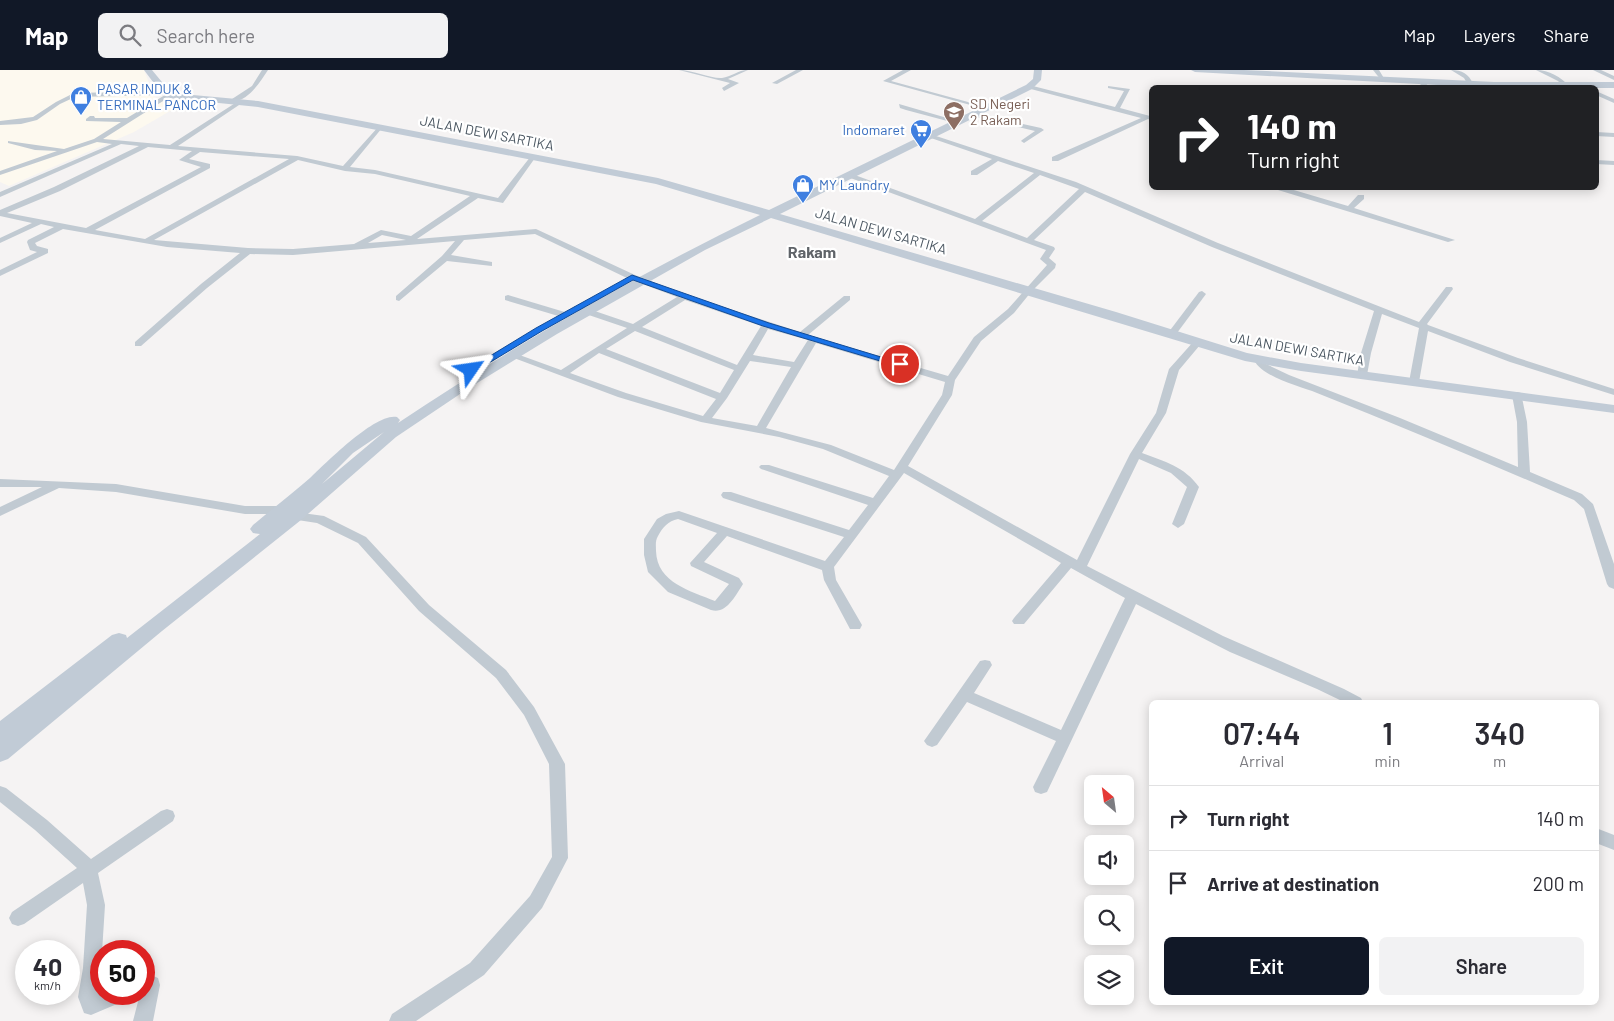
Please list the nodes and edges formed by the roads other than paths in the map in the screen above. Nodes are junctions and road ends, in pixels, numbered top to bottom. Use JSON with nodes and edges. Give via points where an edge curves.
{"nodes":[{"id":1,"x":148,"y":70,"type":"edge"},
{"id":2,"x":265,"y":70,"type":"edge"},
{"id":3,"x":682,"y":70,"type":"edge"},
{"id":4,"x":745,"y":70,"type":"edge"},
{"id":5,"x":800,"y":70,"type":"edge"},
{"id":6,"x":908,"y":70,"type":"edge"},
{"id":7,"x":1030,"y":70,"type":"edge"},
{"id":8,"x":1038,"y":70,"type":"edge"},
{"id":9,"x":1195,"y":70,"type":"edge"},
{"id":10,"x":1376,"y":70,"type":"edge"},
{"id":11,"x":1454,"y":70,"type":"edge"},
{"id":12,"x":1539,"y":70,"type":"edge"},
{"id":13,"x":1596,"y":70,"type":"edge"},
{"id":14,"x":1614,"y":78,"type":"edge"},
{"id":15,"x":1383,"y":79,"type":"junction"},
{"id":16,"x":721,"y":80,"type":"junction"},
{"id":17,"x":1420,"y":81,"type":"junction"},
{"id":18,"x":775,"y":83,"type":"dead end"},
{"id":19,"x":1470,"y":84,"type":"junction"},
{"id":20,"x":1425,"y":85,"type":"edge"},
{"id":21,"x":1483,"y":85,"type":"edge"},
{"id":22,"x":1565,"y":85,"type":"edge"},
{"id":23,"x":1614,"y":85,"type":"edge"},
{"id":24,"x":1599,"y":86,"type":"edge"},
{"id":25,"x":1029,"y":87,"type":"junction"},
{"id":26,"x":1110,"y":87,"type":"dead end"},
{"id":27,"x":724,"y":89,"type":"dead end"},
{"id":28,"x":167,"y":94,"type":"junction"},
{"id":29,"x":1599,"y":94,"type":"edge"},
{"id":30,"x":237,"y":101,"type":"junction"},
{"id":31,"x":1614,"y":101,"type":"edge"},
{"id":32,"x":901,"y":105,"type":"dead end"},
{"id":33,"x":980,"y":109,"type":"junction"},
{"id":34,"x":1116,"y":110,"type":"junction"},
{"id":35,"x":92,"y":117,"type":"dead end"},
{"id":36,"x":1149,"y":118,"type":"edge"},
{"id":37,"x":1149,"y":118,"type":"edge"},
{"id":38,"x":127,"y":120,"type":"junction"},
{"id":39,"x":951,"y":120,"type":"junction"},
{"id":40,"x":0,"y":123,"type":"edge"},
{"id":41,"x":379,"y":128,"type":"junction"},
{"id":42,"x":1599,"y":134,"type":"edge"},
{"id":43,"x":1614,"y":135,"type":"edge"},
{"id":44,"x":930,"y":136,"type":"junction"},
{"id":45,"x":96,"y":140,"type":"junction"},
{"id":46,"x":1024,"y":141,"type":"dead end"},
{"id":47,"x":10,"y":142,"type":"dead end"},
{"id":48,"x":119,"y":143,"type":"junction"},
{"id":49,"x":147,"y":145,"type":"junction"},
{"id":50,"x":171,"y":147,"type":"junction"},
{"id":51,"x":73,"y":149,"type":"junction"},
{"id":52,"x":199,"y":150,"type":"junction"},
{"id":53,"x":533,"y":156,"type":"junction"},
{"id":54,"x":297,"y":158,"type":"junction"},
{"id":55,"x":997,"y":159,"type":"junction"},
{"id":56,"x":1055,"y":159,"type":"dead end"},
{"id":57,"x":1599,"y":162,"type":"edge"},
{"id":58,"x":1612,"y":163,"type":"dead end"},
{"id":59,"x":345,"y":169,"type":"junction"},
{"id":60,"x":0,"y":173,"type":"edge"},
{"id":61,"x":851,"y":173,"type":"junction"},
{"id":62,"x":974,"y":173,"type":"dead end"},
{"id":63,"x":1039,"y":173,"type":"junction"},
{"id":64,"x":1084,"y":189,"type":"junction"},
{"id":65,"x":1287,"y":190,"type":"edge"},
{"id":66,"x":0,"y":195,"type":"edge"},
{"id":67,"x":477,"y":195,"type":"junction"},
{"id":68,"x":1361,"y":197,"type":"dead end"},
{"id":69,"x":1349,"y":209,"type":"junction"},
{"id":70,"x":766,"y":213,"type":"junction"},
{"id":71,"x":0,"y":214,"type":"edge"},
{"id":72,"x":41,"y":222,"type":"junction"},
{"id":73,"x":976,"y":222,"type":"junction"},
{"id":74,"x":62,"y":226,"type":"junction"},
{"id":75,"x":87,"y":230,"type":"junction"},
{"id":76,"x":460,"y":239,"type":"junction"},
{"id":77,"x":411,"y":240,"type":"junction"},
{"id":78,"x":1029,"y":240,"type":"junction"},
{"id":79,"x":1451,"y":240,"type":"dead end"},
{"id":80,"x":0,"y":241,"type":"edge"},
{"id":81,"x":147,"y":241,"type":"junction"},
{"id":82,"x":36,"y":249,"type":"junction"},
{"id":83,"x":248,"y":251,"type":"junction"},
{"id":84,"x":445,"y":258,"type":"junction"},
{"id":85,"x":489,"y":264,"type":"dead end"},
{"id":86,"x":0,"y":265,"type":"edge"},
{"id":87,"x":0,"y":272,"type":"edge"},
{"id":88,"x":636,"y":279,"type":"junction"},
{"id":89,"x":1449,"y":289,"type":"dead end"},
{"id":90,"x":1028,"y":290,"type":"junction"},
{"id":91,"x":1202,"y":294,"type":"dead end"},
{"id":92,"x":684,"y":297,"type":"junction"},
{"id":93,"x":399,"y":298,"type":"dead end"},
{"id":94,"x":508,"y":298,"type":"dead end"},
{"id":95,"x":847,"y":298,"type":"dead end"},
{"id":96,"x":582,"y":310,"type":"junction"},
{"id":97,"x":1379,"y":310,"type":"junction"},
{"id":98,"x":565,"y":315,"type":"junction"},
{"id":99,"x":766,"y":324,"type":"junction"},
{"id":100,"x":1423,"y":326,"type":"junction"},
{"id":101,"x":634,"y":327,"type":"junction"},
{"id":102,"x":802,"y":335,"type":"junction"},
{"id":103,"x":1171,"y":335,"type":"junction"},
{"id":104,"x":814,"y":338,"type":"junction"},
{"id":105,"x":1196,"y":343,"type":"junction"},
{"id":106,"x":138,"y":344,"type":"dead end"},
{"id":107,"x":598,"y":349,"type":"junction"},
{"id":108,"x":511,"y":355,"type":"junction"},
{"id":109,"x":746,"y":357,"type":"junction"},
{"id":110,"x":1259,"y":360,"type":"junction"},
{"id":111,"x":797,"y":365,"type":"junction"},
{"id":112,"x":739,"y":369,"type":"junction"},
{"id":113,"x":562,"y":374,"type":"junction"},
{"id":114,"x":1362,"y":375,"type":"junction"},
{"id":115,"x":950,"y":380,"type":"junction"},
{"id":116,"x":1414,"y":382,"type":"junction"},
{"id":117,"x":1614,"y":392,"type":"edge"},
{"id":118,"x":1517,"y":395,"type":"junction"},
{"id":119,"x":722,"y":398,"type":"junction"},
{"id":120,"x":424,"y":405,"type":"junction"},
{"id":121,"x":1614,"y":409,"type":"edge"},
{"id":122,"x":705,"y":420,"type":"junction"},
{"id":123,"x":760,"y":430,"type":"junction"},
{"id":124,"x":1136,"y":454,"type":"junction"},
{"id":125,"x":765,"y":467,"type":"dead end"},
{"id":126,"x":337,"y":469,"type":"junction"},
{"id":127,"x":898,"y":470,"type":"junction"},
{"id":128,"x":1524,"y":472,"type":"junction"},
{"id":129,"x":0,"y":483,"type":"edge"},
{"id":130,"x":58,"y":484,"type":"junction"},
{"id":131,"x":727,"y":495,"type":"dead end"},
{"id":132,"x":874,"y":503,"type":"junction"},
{"id":133,"x":0,"y":512,"type":"edge"},
{"id":134,"x":289,"y":513,"type":"junction"},
{"id":135,"x":1178,"y":524,"type":"dead end"},
{"id":136,"x":725,"y":531,"type":"junction"},
{"id":137,"x":852,"y":535,"type":"junction"},
{"id":138,"x":1074,"y":565,"type":"junction"},
{"id":139,"x":828,"y":567,"type":"junction"},
{"id":140,"x":1614,"y":584,"type":"edge"},
{"id":141,"x":1132,"y":598,"type":"junction"},
{"id":142,"x":1019,"y":620,"type":"dead end"},
{"id":143,"x":855,"y":626,"type":"dead end"},
{"id":144,"x":985,"y":666,"type":"dead end"},
{"id":145,"x":965,"y":694,"type":"junction"},
{"id":146,"x":1352,"y":700,"type":"edge"},
{"id":147,"x":0,"y":734,"type":"edge"},
{"id":148,"x":1064,"y":738,"type":"junction"},
{"id":149,"x":932,"y":741,"type":"dead end"},
{"id":150,"x":0,"y":752,"type":"edge"},
{"id":151,"x":1041,"y":787,"type":"dead end"},
{"id":152,"x":0,"y":792,"type":"edge"},
{"id":153,"x":167,"y":816,"type":"dead end"},
{"id":154,"x":1599,"y":836,"type":"edge"},
{"id":155,"x":1614,"y":843,"type":"edge"},
{"id":156,"x":89,"y":868,"type":"junction"},
{"id":157,"x":18,"y":918,"type":"dead end"},
{"id":158,"x":94,"y":940,"type":"edge"},
{"id":159,"x":90,"y":979,"type":"edge"},
{"id":160,"x":90,"y":1004,"type":"edge"},
{"id":161,"x":146,"y":1005,"type":"edge"},
{"id":162,"x":143,"y":1021,"type":"edge"},
{"id":163,"x":399,"y":1021,"type":"edge"}],
"edges":[{"from":1,"to":28,"type":"street"},
{"from":2,"to":30,"type":"street","via":[[256,85]]},
{"from":3,"to":16,"type":"street"},
{"from":4,"to":16,"type":"street"},
{"from":5,"to":18,"type":"street"},
{"from":6,"to":33,"type":"street","via":[[886,81]]},
{"from":7,"to":33,"type":"street","via":[[1026,83]]},
{"from":8,"to":25,"type":"street","via":[[1037,80]]},
{"from":9,"to":15,"type":"street"},
{"from":10,"to":15,"type":"street"},
{"from":11,"to":19,"type":"street","via":[[1467,78]]},
{"from":12,"to":22,"type":"street"},
{"from":13,"to":14,"type":"street"},
{"from":15,"to":17,"type":"street"},
{"from":16,"to":27,"type":"street","via":[[736,83]]},
{"from":17,"to":19,"type":"street"},
{"from":17,"to":20,"type":"street"},
{"from":19,"to":21,"type":"street"},
{"from":23,"to":24,"type":"street"},
{"from":25,"to":33,"type":"street"},
{"from":25,"to":34,"type":"street"},
{"from":26,"to":34,"type":"street","via":[[1128,90]]},
{"from":28,"to":30,"type":"street","name":"JALAN DEWI SARTIKA"},
{"from":28,"to":38,"type":"street"},
{"from":28,"to":40,"type":"street","via":[[74,95],[35,119]]},
{"from":29,"to":31,"type":"street"},
{"from":30,"to":41,"type":"street","name":"JALAN DEWI SARTIKA"},
{"from":30,"to":50,"type":"street"},
{"from":32,"to":39,"type":"street"},
{"from":33,"to":39,"type":"street"},
{"from":33,"to":44,"type":"street"},
{"from":33,"to":46,"type":"street","via":[[1041,130]]},
{"from":34,"to":36,"type":"street"},
{"from":35,"to":38,"type":"street","via":[[88,120]]},
{"from":37,"to":56,"type":"street"},
{"from":38,"to":45,"type":"street"},
{"from":39,"to":61,"type":"street"},
{"from":41,"to":53,"type":"street","name":"JALAN DEWI SARTIKA"},
{"from":41,"to":59,"type":"street"},
{"from":42,"to":43,"type":"street"},
{"from":44,"to":55,"type":"street"},
{"from":44,"to":61,"type":"street"},
{"from":45,"to":48,"type":"street"},
{"from":45,"to":51,"type":"street"},
{"from":47,"to":51,"type":"street","via":[[44,149]]},
{"from":48,"to":49,"type":"street"},
{"from":48,"to":66,"type":"street"},
{"from":49,"to":50,"type":"street"},
{"from":49,"to":71,"type":"street"},
{"from":50,"to":52,"type":"street"},
{"from":51,"to":60,"type":"street"},
{"from":52,"to":54,"type":"street"},
{"from":52,"to":75,"type":"street","via":[[183,160],[207,166]]},
{"from":53,"to":67,"type":"street","via":[[500,201]]},
{"from":53,"to":70,"type":"street","name":"JALAN DEWI SARTIKA","via":[[658,181]]},
{"from":54,"to":59,"type":"street"},
{"from":54,"to":81,"type":"street"},
{"from":55,"to":62,"type":"street"},
{"from":55,"to":63,"type":"street"},
{"from":57,"to":58,"type":"street"},
{"from":59,"to":67,"type":"street","via":[[375,172]]},
{"from":61,"to":70,"type":"street"},
{"from":61,"to":73,"type":"street"},
{"from":63,"to":64,"type":"street"},
{"from":63,"to":73,"type":"street"},
{"from":64,"to":78,"type":"street"},
{"from":64,"to":97,"type":"street","via":[[1262,265]]},
{"from":65,"to":69,"type":"street"},
{"from":67,"to":77,"type":"street"},
{"from":68,"to":69,"type":"street"},
{"from":69,"to":79,"type":"street"},
{"from":70,"to":88,"type":"street"},
{"from":70,"to":90,"type":"street","name":"JALAN DEWI SARTIKA"},
{"from":71,"to":72,"type":"street"},
{"from":72,"to":74,"type":"street"},
{"from":72,"to":80,"type":"street"},
{"from":73,"to":78,"type":"street"},
{"from":74,"to":75,"type":"street"},
{"from":74,"to":82,"type":"street","via":[[31,242]]},
{"from":75,"to":81,"type":"street"},
{"from":76,"to":77,"type":"street"},
{"from":76,"to":84,"type":"street"},
{"from":76,"to":88,"type":"street","via":[[536,231]]},
{"from":77,"to":83,"type":"street","via":[[293,252]]},
{"from":78,"to":90,"type":"street","via":[[1051,249],[1044,259],[1053,265]]},
{"from":81,"to":83,"type":"street"},
{"from":82,"to":86,"type":"street"},
{"from":82,"to":87,"type":"street","via":[[46,250]]},
{"from":83,"to":106,"type":"street"},
{"from":84,"to":85,"type":"street"},
{"from":84,"to":93,"type":"street"},
{"from":88,"to":92,"type":"street"},
{"from":88,"to":96,"type":"street"},
{"from":89,"to":100,"type":"street"},
{"from":90,"to":103,"type":"street","name":"JALAN DEWI SARTIKA"},
{"from":90,"to":115,"type":"street","via":[[1011,311],[977,339]]},
{"from":91,"to":103,"type":"street"},
{"from":92,"to":99,"type":"street"},
{"from":92,"to":101,"type":"street"},
{"from":94,"to":98,"type":"street"},
{"from":95,"to":102,"type":"street"},
{"from":96,"to":98,"type":"street"},
{"from":96,"to":101,"type":"street"},
{"from":96,"to":108,"type":"street"},
{"from":97,"to":100,"type":"street"},
{"from":97,"to":114,"type":"street"},
{"from":98,"to":120,"type":"street"},
{"from":99,"to":102,"type":"street"},
{"from":99,"to":109,"type":"street"},
{"from":100,"to":116,"type":"street"},
{"from":100,"to":117,"type":"street"},
{"from":101,"to":107,"type":"street"},
{"from":101,"to":112,"type":"street"},
{"from":102,"to":104,"type":"street"},
{"from":103,"to":105,"type":"street","name":"JALAN DEWI SARTIKA"},
{"from":104,"to":111,"type":"street"},
{"from":104,"to":115,"type":"street"},
{"from":105,"to":110,"type":"street","name":"JALAN DEWI SARTIKA"},
{"from":105,"to":124,"type":"street","via":[[1174,369],[1161,413]]},
{"from":107,"to":113,"type":"street"},
{"from":107,"to":119,"type":"street"},
{"from":108,"to":113,"type":"street"},
{"from":108,"to":120,"type":"street"},
{"from":109,"to":111,"type":"street"},
{"from":109,"to":112,"type":"street"},
{"from":110,"to":114,"type":"street","name":"JALAN DEWI SARTIKA"},
{"from":110,"to":128,"type":"street","via":[[1262,366],[1285,377]]},
{"from":111,"to":123,"type":"street"},
{"from":112,"to":119,"type":"street"},
{"from":113,"to":122,"type":"street"},
{"from":114,"to":116,"type":"street","name":"JALAN DEWI SARTIKA"},
{"from":115,"to":127,"type":"street","via":[[947,394]]},
{"from":116,"to":118,"type":"street","name":"JALAN DEWI SARTIKA"},
{"from":118,"to":121,"type":"street","name":"JALAN DEWI SARTIKA"},
{"from":118,"to":128,"type":"street","via":[[1522,422]]},
{"from":119,"to":122,"type":"street"},
{"from":120,"to":126,"type":"street","via":[[367,453]]},
{"from":120,"to":126,"type":"street","via":[[347,450]]},
{"from":122,"to":123,"type":"street"},
{"from":123,"to":127,"type":"street"},
{"from":124,"to":135,"type":"street","via":[[1189,480],[1193,487]]},
{"from":124,"to":138,"type":"street"},
{"from":125,"to":132,"type":"street"},
{"from":126,"to":134,"type":"street"},
{"from":127,"to":132,"type":"street"},
{"from":127,"to":138,"type":"street"},
{"from":128,"to":140,"type":"street","via":[[1584,501],[1593,517]]},
{"from":129,"to":130,"type":"street"},
{"from":130,"to":133,"type":"street"},
{"from":130,"to":134,"type":"street","via":[[116,488],[245,510]]},
{"from":131,"to":137,"type":"street"},
{"from":132,"to":137,"type":"street"},
{"from":134,"to":147,"type":"street"},
{"from":134,"to":150,"type":"street"},
{"from":134,"to":163,"type":"street","via":[[320,519],[362,540],[424,608],[501,674],[529,711],[557,764],[560,858],[536,902],[477,969]]},
{"from":136,"to":136,"type":"street","via":[[678,515],[661,522],[650,539],[654,572],[673,589],[719,606],[736,584],[696,563]]},
{"from":136,"to":139,"type":"street"},
{"from":137,"to":139,"type":"street"},
{"from":138,"to":141,"type":"street"},
{"from":138,"to":142,"type":"street"},
{"from":139,"to":143,"type":"street","via":[[830,580]]},
{"from":141,"to":146,"type":"street"},
{"from":141,"to":148,"type":"street"},
{"from":144,"to":145,"type":"street"},
{"from":145,"to":148,"type":"street"},
{"from":145,"to":149,"type":"street"},
{"from":148,"to":151,"type":"street"},
{"from":152,"to":156,"type":"street"},
{"from":153,"to":156,"type":"street"},
{"from":154,"to":155,"type":"street"},
{"from":156,"to":157,"type":"street"},
{"from":156,"to":158,"type":"street","via":[[96,905]]},
{"from":159,"to":160,"type":"street","via":[[87,996]]},
{"from":161,"to":162,"type":"street"}]}
